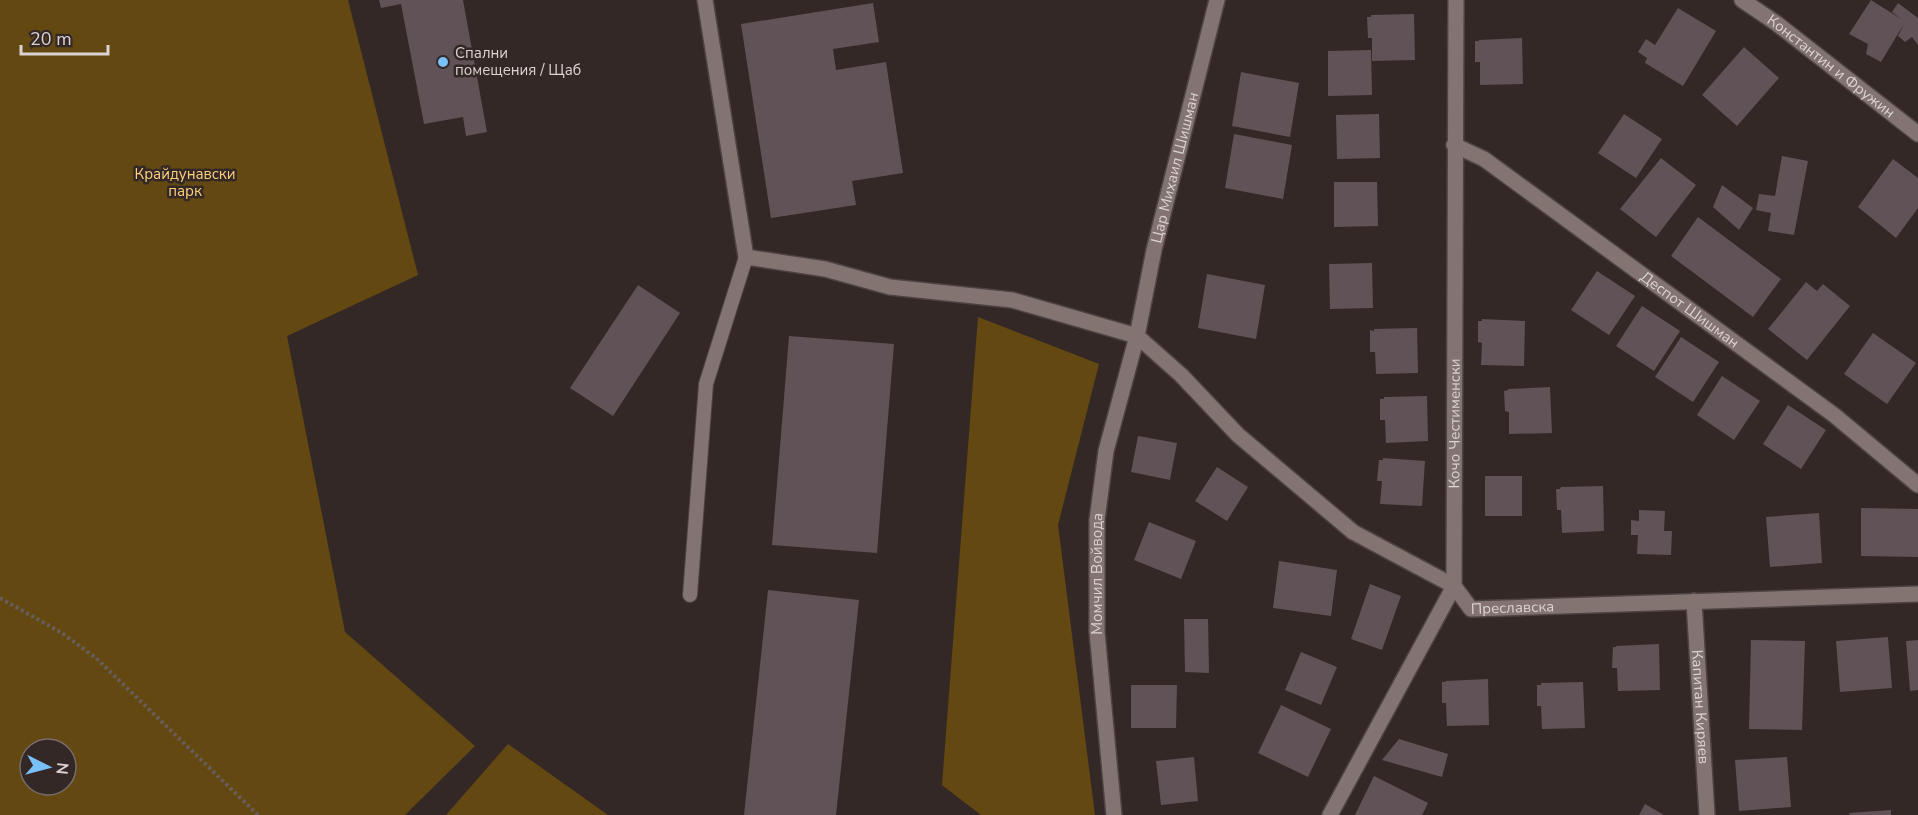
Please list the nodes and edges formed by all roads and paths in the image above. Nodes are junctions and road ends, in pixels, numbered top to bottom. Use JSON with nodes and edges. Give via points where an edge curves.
{"nodes":[{"id":1,"x":705,"y":0,"type":"edge"},
{"id":2,"x":1217,"y":0,"type":"edge"},
{"id":3,"x":1456,"y":0,"type":"edge"},
{"id":4,"x":1742,"y":0,"type":"edge"},
{"id":5,"x":1918,"y":134,"type":"edge"},
{"id":6,"x":1454,"y":146,"type":"junction"},
{"id":7,"x":746,"y":257,"type":"junction"},
{"id":8,"x":1137,"y":336,"type":"junction"},
{"id":9,"x":1918,"y":485,"type":"edge"},
{"id":10,"x":1454,"y":586,"type":"junction"},
{"id":11,"x":1918,"y":594,"type":"edge"},
{"id":12,"x":690,"y":596,"type":"dead end"},
{"id":13,"x":0,"y":598,"type":"edge"},
{"id":14,"x":1694,"y":601,"type":"junction"},
{"id":15,"x":258,"y":815,"type":"edge"},
{"id":16,"x":1114,"y":815,"type":"edge"},
{"id":17,"x":1330,"y":815,"type":"edge"},
{"id":18,"x":1707,"y":815,"type":"edge"}],
"edges":[{"from":1,"to":7,"type":"street"},
{"from":2,"to":8,"type":"street","name":"Цар Михаил Шишман","via":[[1154,250]]},
{"from":3,"to":6,"type":"street","name":"Кочо Честименски"},
{"from":4,"to":5,"type":"street","name":"Константин и Фружин"},
{"from":6,"to":9,"type":"street","name":"Деспот Шишман","via":[[1484,159],[1749,352],[1834,415]]},
{"from":6,"to":10,"type":"street","name":"Кочо Честименски"},
{"from":7,"to":8,"type":"street","via":[[825,268],[890,287],[1012,300]]},
{"from":7,"to":12,"type":"lane","via":[[706,384]]},
{"from":8,"to":10,"type":"street","name":"Преславска","via":[[1238,435],[1353,532]]},
{"from":8,"to":16,"type":"street","name":"Момчил Войвода","via":[[1106,451],[1097,519],[1097,632]]},
{"from":10,"to":14,"type":"street","name":"Преславска","via":[[1471,609]]},
{"from":10,"to":17,"type":"street","name":"Кочо Честименски"},
{"from":11,"to":14,"type":"street","name":"Преславска"},
{"from":13,"to":15,"type":"path","via":[[62,633],[96,658]]},
{"from":14,"to":18,"type":"street","name":"Капитан Киряев"}]}
